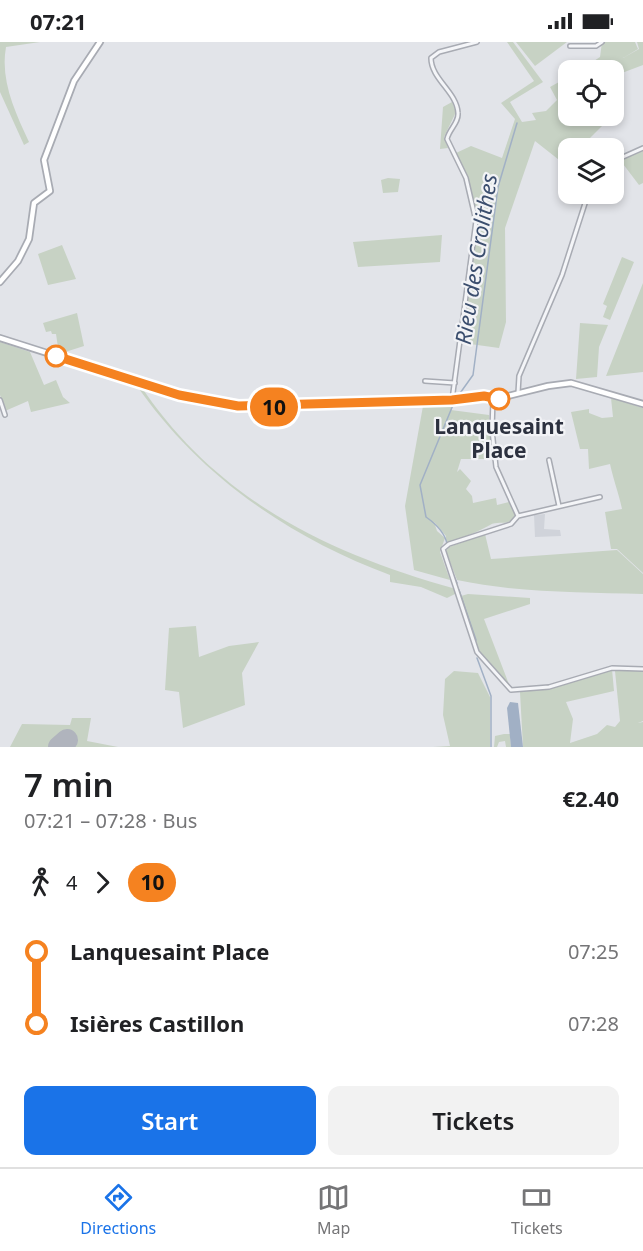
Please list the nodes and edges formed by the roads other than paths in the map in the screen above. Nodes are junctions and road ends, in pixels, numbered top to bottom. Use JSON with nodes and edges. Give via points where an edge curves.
{"nodes":[{"id":1,"x":100,"y":42,"type":"edge"},
{"id":2,"x":477,"y":42,"type":"edge"},
{"id":3,"x":602,"y":42,"type":"edge"},
{"id":4,"x":570,"y":46,"type":"dead end"},
{"id":5,"x":643,"y":148,"type":"edge"},
{"id":6,"x":624,"y":157,"type":"edge"},
{"id":7,"x":585,"y":204,"type":"edge"},
{"id":8,"x":0,"y":282,"type":"edge"},
{"id":9,"x":0,"y":338,"type":"edge"},
{"id":10,"x":425,"y":381,"type":"dead end"},
{"id":11,"x":455,"y":383,"type":"junction"},
{"id":12,"x":533,"y":389,"type":"junction"},
{"id":13,"x":518,"y":393,"type":"junction"},
{"id":14,"x":534,"y":396,"type":"dead end"},
{"id":15,"x":493,"y":399,"type":"junction"},
{"id":16,"x":0,"y":400,"type":"edge"},
{"id":17,"x":452,"y":400,"type":"junction"},
{"id":18,"x":643,"y":404,"type":"edge"},
{"id":19,"x":5,"y":415,"type":"dead end"},
{"id":20,"x":549,"y":460,"type":"dead end"},
{"id":21,"x":600,"y":497,"type":"dead end"},
{"id":22,"x":560,"y":506,"type":"junction"},
{"id":23,"x":518,"y":516,"type":"junction"},
{"id":24,"x":643,"y":669,"type":"edge"}],
"edges":[{"from":1,"to":8,"type":"main road","via":[[74,81],[44,160],[50,191],[34,202],[29,239],[18,261]]},
{"from":2,"to":11,"type":"street","via":[[439,52],[431,58],[431,67],[458,112],[447,139],[466,178],[476,221]]},
{"from":3,"to":4,"type":"street","via":[[599,46]]},
{"from":5,"to":6,"type":"street"},
{"from":7,"to":13,"type":"street","via":[[562,275],[519,375]]},
{"from":9,"to":17,"type":"main road","via":[[179,395],[238,406]]},
{"from":10,"to":11,"type":"street"},
{"from":11,"to":17,"type":"street"},
{"from":12,"to":13,"type":"main road"},
{"from":12,"to":14,"type":"street"},
{"from":12,"to":18,"type":"main road","via":[[579,384]]},
{"from":13,"to":15,"type":"main road"},
{"from":15,"to":17,"type":"main road","via":[[484,396]]},
{"from":15,"to":23,"type":"street","via":[[496,467]]},
{"from":16,"to":19,"type":"street"},
{"from":20,"to":22,"type":"street"},
{"from":21,"to":22,"type":"street"},
{"from":22,"to":23,"type":"street"},
{"from":23,"to":24,"type":"street","via":[[511,524],[443,549],[477,652],[507,687],[516,690],[549,687],[612,668]]}]}
